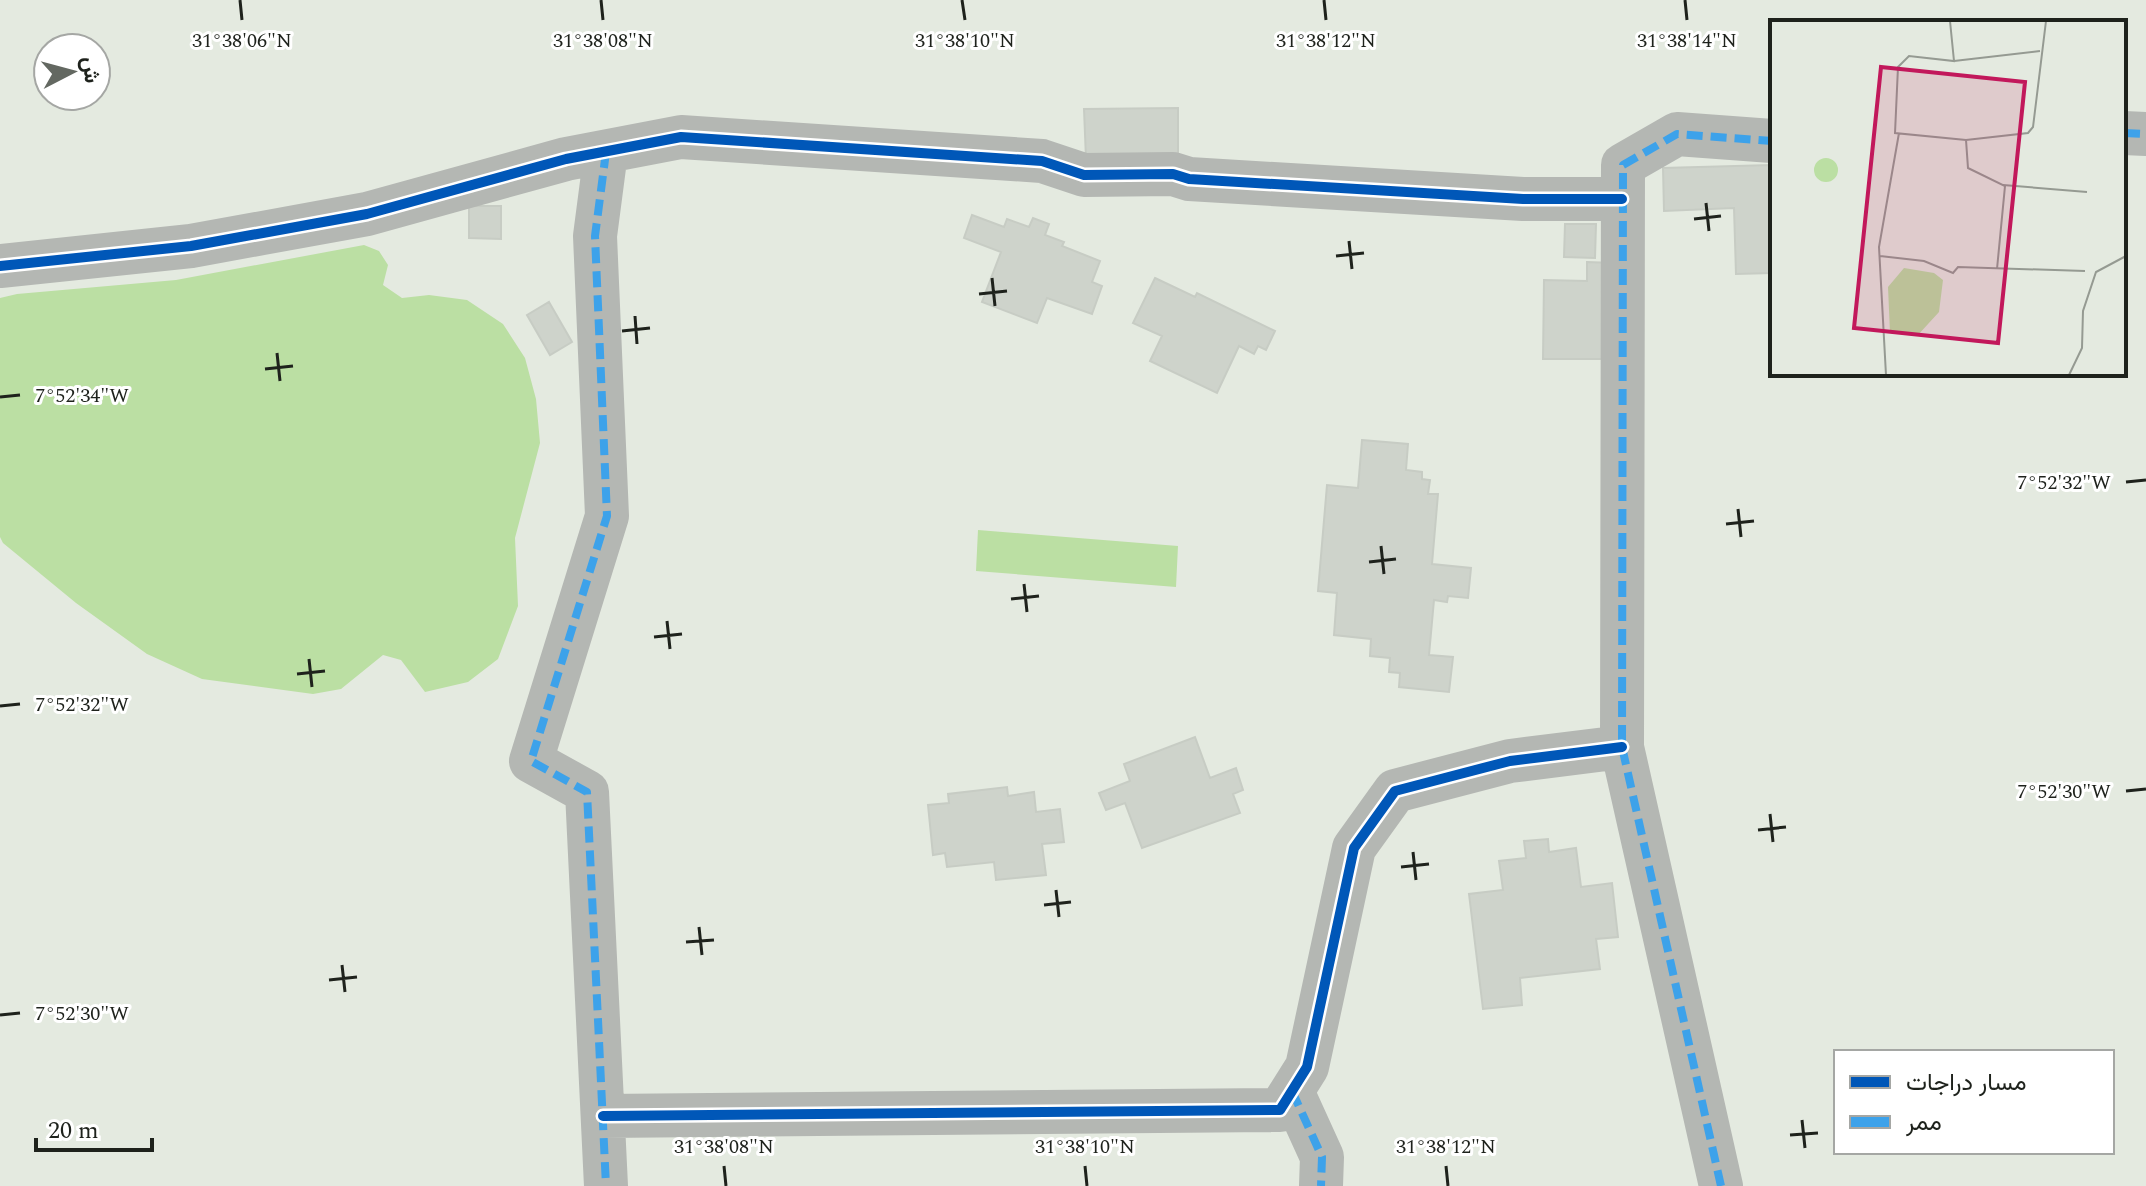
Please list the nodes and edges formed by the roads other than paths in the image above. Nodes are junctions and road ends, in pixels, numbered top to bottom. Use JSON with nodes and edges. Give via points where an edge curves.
{"nodes":[{"id":1,"x":2126,"y":133,"type":"edge"},
{"id":2,"x":2146,"y":134,"type":"edge"},
{"id":3,"x":1770,"y":141,"type":"edge"},
{"id":4,"x":606,"y":152,"type":"junction"},
{"id":5,"x":1622,"y":199,"type":"junction"},
{"id":6,"x":0,"y":266,"type":"edge"},
{"id":7,"x":1622,"y":747,"type":"junction"},
{"id":8,"x":1292,"y":1091,"type":"junction"},
{"id":9,"x":603,"y":1116,"type":"junction"},
{"id":10,"x":606,"y":1186,"type":"edge"},
{"id":11,"x":1321,"y":1186,"type":"edge"},
{"id":12,"x":1721,"y":1186,"type":"edge"}],
"edges":[{"from":1,"to":2,"type":"street"},
{"from":3,"to":5,"type":"street","via":[[1677,134],[1623,165]]},
{"from":4,"to":5,"type":"street","via":[[681,137],[1042,161],[1084,175],[1173,174],[1523,199]]},
{"from":4,"to":6,"type":"street","via":[[367,214],[191,246]]},
{"from":4,"to":9,"type":"street","via":[[595,236],[607,516],[531,761],[587,792]]},
{"from":5,"to":7,"type":"street"},
{"from":7,"to":8,"type":"street","via":[[1510,761],[1395,791],[1354,848],[1307,1067]]},
{"from":7,"to":12,"type":"street"},
{"from":8,"to":9,"type":"street","via":[[1280,1110]]},
{"from":8,"to":11,"type":"street","via":[[1322,1157]]},
{"from":9,"to":10,"type":"street"}]}
